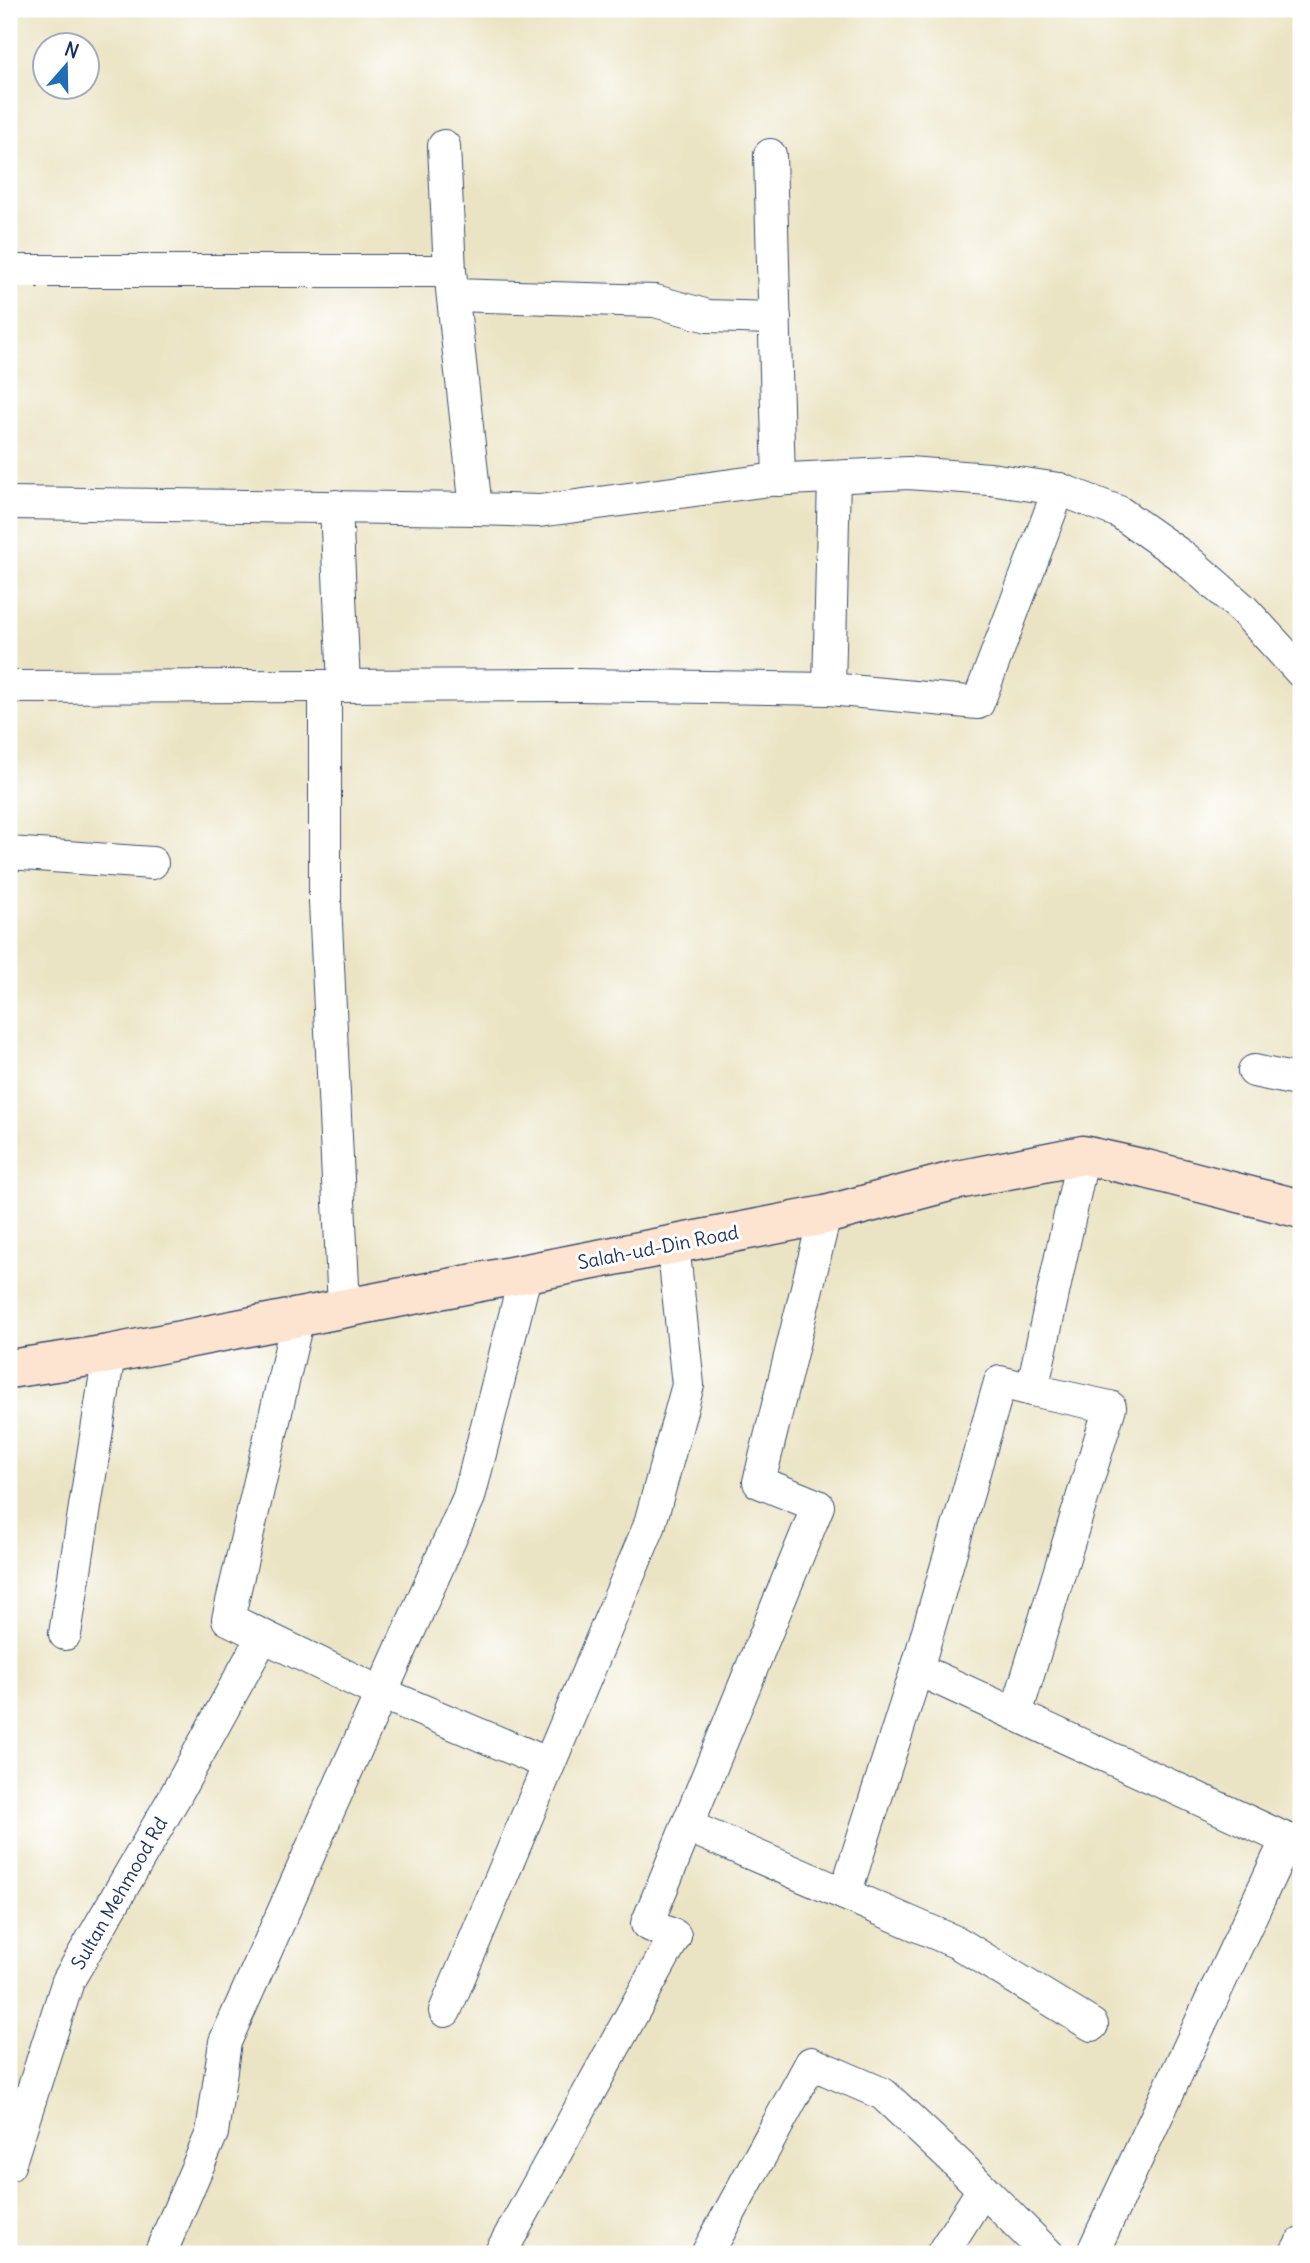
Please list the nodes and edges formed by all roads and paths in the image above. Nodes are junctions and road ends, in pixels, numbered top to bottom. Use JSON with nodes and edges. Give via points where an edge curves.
{"nodes":[{"id":1,"x":444,"y":146,"type":"dead end"},
{"id":2,"x":770,"y":155,"type":"dead end"},
{"id":3,"x":9,"y":271,"type":"edge"},
{"id":4,"x":452,"y":283,"type":"junction"},
{"id":5,"x":775,"y":318,"type":"junction"},
{"id":6,"x":834,"y":477,"type":"junction"},
{"id":7,"x":779,"y":480,"type":"junction"},
{"id":8,"x":1059,"y":489,"type":"junction"},
{"id":9,"x":9,"y":503,"type":"edge"},
{"id":10,"x":336,"y":506,"type":"junction"},
{"id":11,"x":477,"y":509,"type":"junction"},
{"id":12,"x":1301,"y":671,"type":"edge"},
{"id":13,"x":335,"y":686,"type":"junction"},
{"id":14,"x":9,"y":687,"type":"edge"},
{"id":15,"x":828,"y":689,"type":"junction"},
{"id":16,"x":9,"y":853,"type":"edge"},
{"id":17,"x":152,"y":863,"type":"dead end"},
{"id":18,"x":1254,"y":1071,"type":"dead end"},
{"id":19,"x":1301,"y":1081,"type":"edge"},
{"id":20,"x":1083,"y":1155,"type":"junction"},
{"id":21,"x":1301,"y":1209,"type":"edge"},
{"id":22,"x":825,"y":1215,"type":"junction"},
{"id":23,"x":673,"y":1244,"type":"junction"},
{"id":24,"x":526,"y":1272,"type":"junction"},
{"id":25,"x":344,"y":1308,"type":"junction"},
{"id":26,"x":298,"y":1317,"type":"junction"},
{"id":27,"x":109,"y":1354,"type":"junction"},
{"id":28,"x":9,"y":1369,"type":"edge"},
{"id":29,"x":1032,"y":1390,"type":"junction"},
{"id":30,"x":65,"y":1634,"type":"dead end"},
{"id":31,"x":263,"y":1636,"type":"junction"},
{"id":32,"x":917,"y":1669,"type":"junction"},
{"id":33,"x":381,"y":1693,"type":"junction"},
{"id":34,"x":1016,"y":1714,"type":"junction"},
{"id":35,"x":549,"y":1764,"type":"junction"},
{"id":36,"x":687,"y":1826,"type":"junction"},
{"id":37,"x":1294,"y":1843,"type":"edge"},
{"id":38,"x":845,"y":1894,"type":"junction"},
{"id":39,"x":445,"y":2011,"type":"dead end"},
{"id":40,"x":1092,"y":2025,"type":"dead end"},
{"id":41,"x":9,"y":2165,"type":"edge"},
{"id":42,"x":983,"y":2189,"type":"junction"},
{"id":43,"x":1301,"y":2244,"type":"edge"},
{"id":44,"x":160,"y":2254,"type":"edge"},
{"id":45,"x":500,"y":2254,"type":"edge"},
{"id":46,"x":707,"y":2254,"type":"edge"},
{"id":47,"x":942,"y":2254,"type":"edge"},
{"id":48,"x":1048,"y":2254,"type":"edge"},
{"id":49,"x":1092,"y":2254,"type":"edge"},
{"id":50,"x":1295,"y":2254,"type":"edge"}],
"edges":[{"from":1,"to":4,"type":"street"},
{"from":2,"to":5,"type":"street"},
{"from":3,"to":4,"type":"street"},
{"from":4,"to":5,"type":"street","via":[[655,301],[708,316]]},
{"from":4,"to":11,"type":"street"},
{"from":5,"to":7,"type":"street"},
{"from":6,"to":7,"type":"street"},
{"from":6,"to":8,"type":"street","via":[[908,473],[990,478]]},
{"from":6,"to":15,"type":"street"},
{"from":7,"to":11,"type":"street","via":[[539,511]]},
{"from":8,"to":12,"type":"street","via":[[1119,512],[1186,559],[1244,610]]},
{"from":8,"to":15,"type":"street","via":[[978,703]]},
{"from":9,"to":10,"type":"street"},
{"from":10,"to":11,"type":"street"},
{"from":10,"to":13,"type":"street"},
{"from":13,"to":14,"type":"street"},
{"from":13,"to":15,"type":"street"},
{"from":13,"to":25,"type":"street","via":[[325,902]]},
{"from":16,"to":17,"type":"street"},
{"from":18,"to":19,"type":"street"},
{"from":20,"to":21,"type":"street","name":"Salah-ud-Din Road"},
{"from":20,"to":22,"type":"street","name":"Salah-ud-Din Road","via":[[953,1181]]},
{"from":20,"to":29,"type":"street"},
{"from":22,"to":23,"type":"street","name":"Salah-ud-Din Road"},
{"from":22,"to":36,"type":"street","via":[[760,1482],[818,1506]]},
{"from":23,"to":24,"type":"street","name":"Salah-ud-Din Road"},
{"from":23,"to":35,"type":"street","via":[[688,1385],[649,1527]]},
{"from":24,"to":25,"type":"street","name":"Salah-ud-Din Road"},
{"from":24,"to":33,"type":"street","via":[[469,1497]]},
{"from":25,"to":26,"type":"street","name":"Salah-ud-Din Road"},
{"from":26,"to":27,"type":"street","name":"Salah-ud-Din Road"},
{"from":26,"to":31,"type":"street","via":[[228,1619]]},
{"from":27,"to":28,"type":"street","name":"Salah-ud-Din Road"},
{"from":27,"to":30,"type":"street"},
{"from":29,"to":32,"type":"street","via":[[1000,1382]]},
{"from":29,"to":34,"type":"street","via":[[1110,1407]]},
{"from":31,"to":33,"type":"street"},
{"from":31,"to":41,"type":"street","name":"Sultan Mehmood Rd","via":[[68,1981]]},
{"from":32,"to":34,"type":"street"},
{"from":32,"to":38,"type":"street"},
{"from":33,"to":35,"type":"street"},
{"from":33,"to":44,"type":"street","via":[[225,2042],[212,2133]]},
{"from":34,"to":37,"type":"street"},
{"from":35,"to":39,"type":"street"},
{"from":36,"to":38,"type":"street"},
{"from":36,"to":45,"type":"street","via":[[647,1924],[675,1936]]},
{"from":37,"to":49,"type":"street"},
{"from":38,"to":40,"type":"street","via":[[958,1943]]},
{"from":42,"to":46,"type":"street","via":[[883,2094],[811,2063]]},
{"from":42,"to":47,"type":"street"},
{"from":42,"to":48,"type":"street"},
{"from":43,"to":50,"type":"street"}]}
